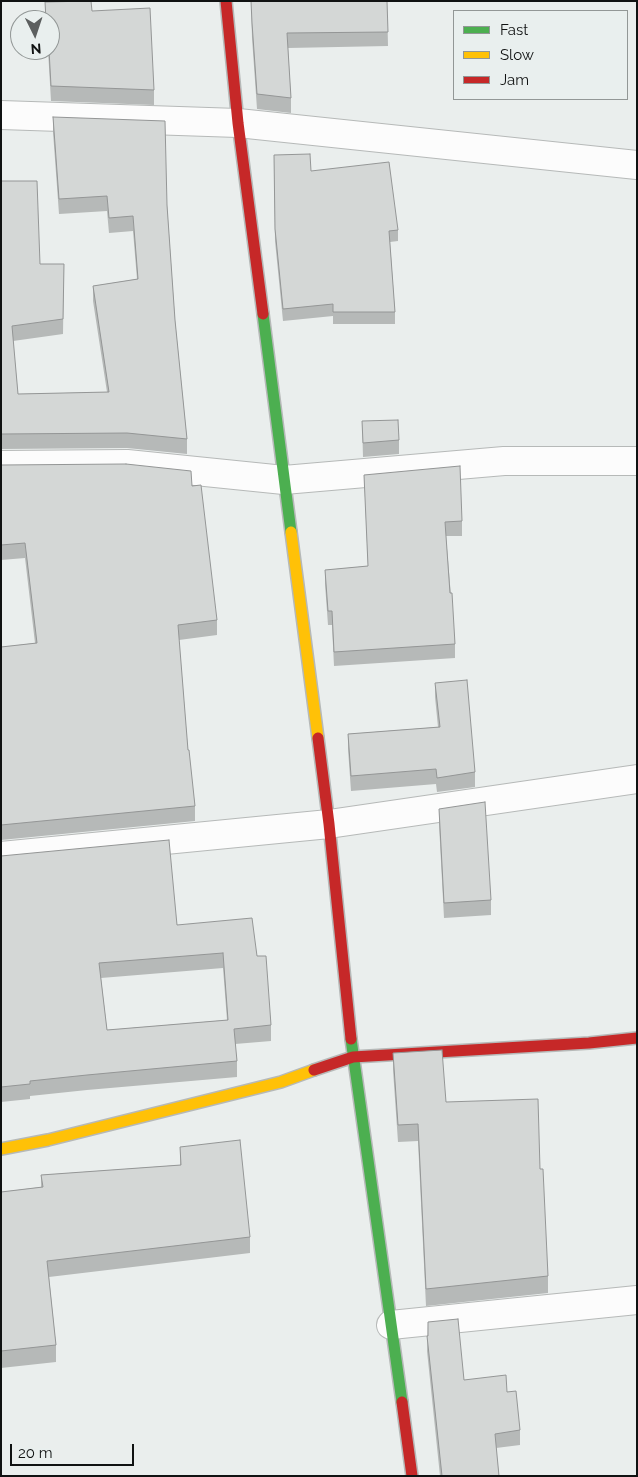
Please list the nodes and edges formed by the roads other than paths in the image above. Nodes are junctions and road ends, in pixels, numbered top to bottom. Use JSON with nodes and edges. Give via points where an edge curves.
{"nodes":[{"id":1,"x":226,"y":1,"type":"edge"},
{"id":2,"x":1,"y":115,"type":"edge"},
{"id":3,"x":238,"y":123,"type":"junction"},
{"id":4,"x":637,"y":164,"type":"edge"},
{"id":5,"x":637,"y":461,"type":"edge"},
{"id":6,"x":1,"y":465,"type":"edge"},
{"id":7,"x":284,"y":480,"type":"junction"},
{"id":8,"x":637,"y":779,"type":"edge"},
{"id":9,"x":329,"y":824,"type":"junction"},
{"id":10,"x":1,"y":856,"type":"edge"},
{"id":11,"x":637,"y":1038,"type":"edge"},
{"id":12,"x":354,"y":1057,"type":"junction"},
{"id":13,"x":1,"y":1149,"type":"edge"},
{"id":14,"x":637,"y":1300,"type":"edge"},
{"id":15,"x":391,"y":1325,"type":"junction"},
{"id":16,"x":412,"y":1476,"type":"edge"}],
"edges":[{"from":1,"to":3,"type":"main road"},
{"from":2,"to":3,"type":"street"},
{"from":3,"to":4,"type":"street"},
{"from":3,"to":7,"type":"main road"},
{"from":5,"to":7,"type":"street","via":[[504,461]]},
{"from":6,"to":7,"type":"street","via":[[127,464]]},
{"from":7,"to":9,"type":"main road"},
{"from":8,"to":9,"type":"street"},
{"from":9,"to":10,"type":"street"},
{"from":9,"to":12,"type":"main road"},
{"from":11,"to":12,"type":"main road"},
{"from":12,"to":13,"type":"main road","via":[[281,1082]]},
{"from":12,"to":15,"type":"main road"},
{"from":14,"to":15,"type":"street"},
{"from":15,"to":16,"type":"main road"}]}
